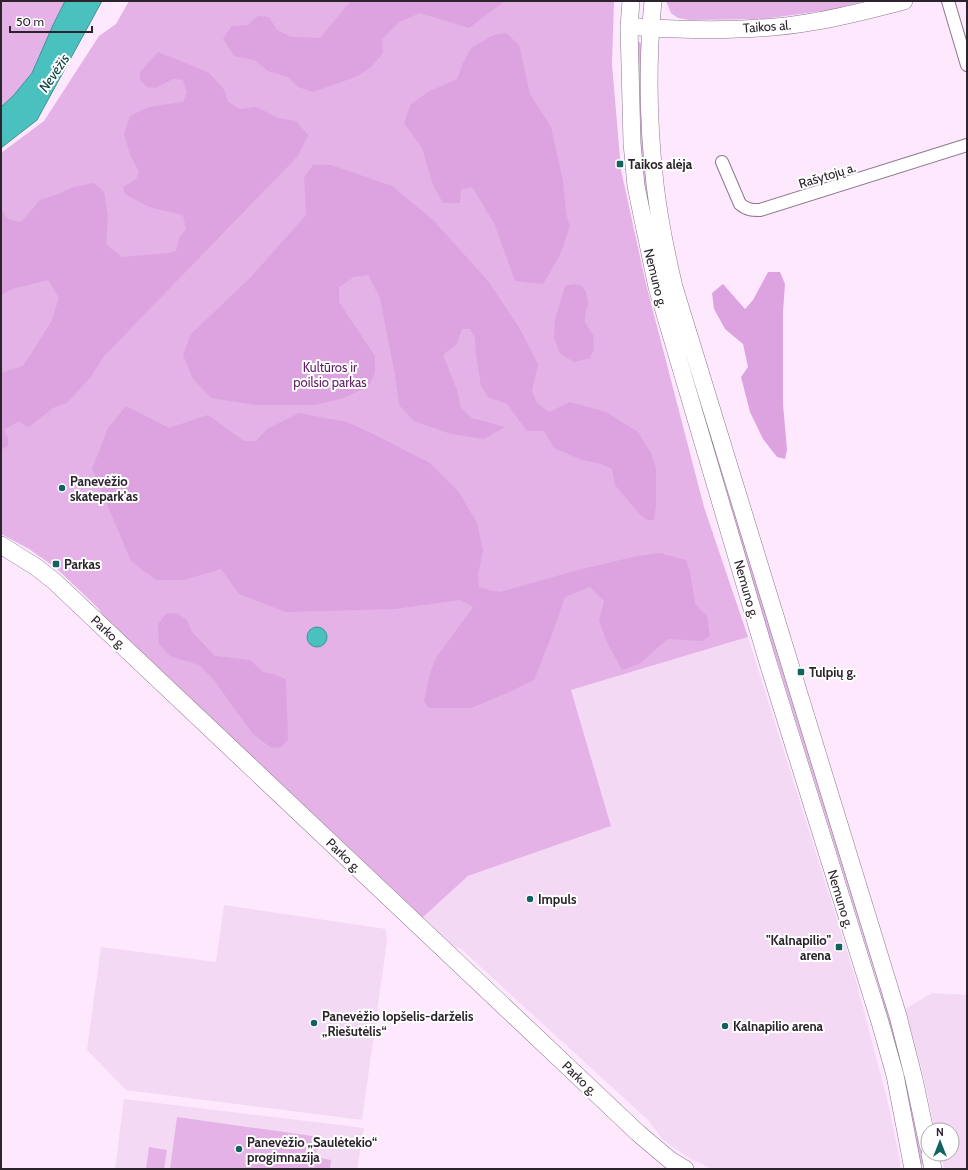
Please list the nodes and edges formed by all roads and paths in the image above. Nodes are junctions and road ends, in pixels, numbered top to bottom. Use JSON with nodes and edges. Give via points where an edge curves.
{"nodes":[{"id":1,"x":631,"y":1,"type":"edge"},
{"id":2,"x":653,"y":1,"type":"edge"},
{"id":3,"x":904,"y":1,"type":"edge"},
{"id":4,"x":948,"y":1,"type":"edge"},
{"id":5,"x":628,"y":27,"type":"junction"},
{"id":6,"x":650,"y":28,"type":"junction"},
{"id":7,"x":967,"y":65,"type":"edge"},
{"id":8,"x":967,"y":145,"type":"edge"},
{"id":9,"x":722,"y":162,"type":"dead end"},
{"id":10,"x":1,"y":545,"type":"edge"},
{"id":11,"x":923,"y":1122,"type":"edge"},
{"id":12,"x":909,"y":1150,"type":"junction"},
{"id":13,"x":685,"y":1169,"type":"edge"},
{"id":14,"x":905,"y":1169,"type":"edge"},
{"id":15,"x":913,"y":1169,"type":"edge"}],
"edges":[{"from":1,"to":5,"type":"main road","name":"Nemuno g."},
{"from":2,"to":6,"type":"main road","name":"Nemuno g."},
{"from":3,"to":6,"type":"main road","name":"Taikos al.","via":[[835,18],[769,27],[684,30]]},
{"from":4,"to":7,"type":"street"},
{"from":5,"to":6,"type":"main road","name":"Taikos al."},
{"from":5,"to":12,"type":"main road","name":"Nemuno g.","via":[[630,123],[635,178],[657,287],[769,666],[880,1022],[895,1075]]},
{"from":6,"to":11,"type":"main road","name":"Nemuno g.","via":[[649,104],[654,178],[662,234],[674,287],[898,1016]]},
{"from":8,"to":9,"type":"street","name":"Rašytojų a.","via":[[760,210],[750,210],[740,204]]},
{"from":10,"to":13,"type":"main road","name":"Parko g.","via":[[54,581],[638,1133]]},
{"from":12,"to":14,"type":"main road"},
{"from":12,"to":15,"type":"main road","name":"Nemuno g."}]}
